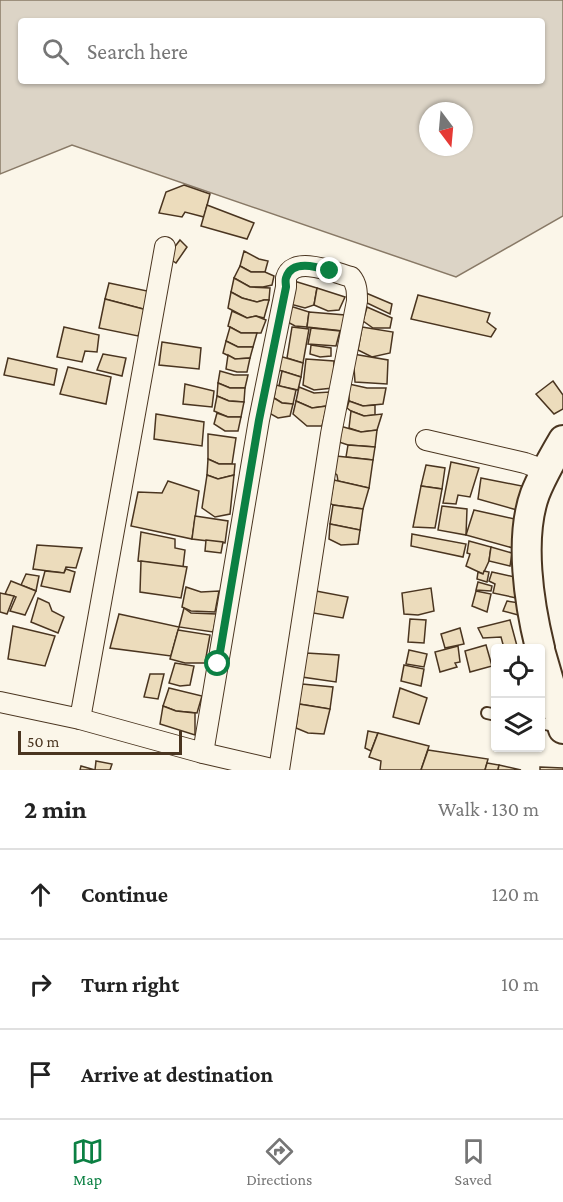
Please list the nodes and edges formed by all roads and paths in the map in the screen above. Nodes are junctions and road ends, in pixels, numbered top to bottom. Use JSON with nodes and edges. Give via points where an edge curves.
{"nodes":[{"id":1,"x":165,"y":247,"type":"dead end"},
{"id":2,"x":426,"y":440,"type":"dead end"},
{"id":3,"x":563,"y":441,"type":"edge"},
{"id":4,"x":546,"y":471,"type":"junction"},
{"id":5,"x":539,"y":644,"type":"edge"},
{"id":6,"x":545,"y":667,"type":"edge"},
{"id":7,"x":0,"y":702,"type":"edge"},
{"id":8,"x":80,"y":719,"type":"junction"},
{"id":9,"x":545,"y":724,"type":"edge"},
{"id":10,"x":563,"y":731,"type":"edge"},
{"id":11,"x":203,"y":753,"type":"junction"},
{"id":12,"x":277,"y":770,"type":"edge"}],
"edges":[{"from":1,"to":8,"type":"street"},
{"from":2,"to":4,"type":"street"},
{"from":3,"to":4,"type":"street"},
{"from":4,"to":5,"type":"street","via":[[531,508],[527,545],[530,595]]},
{"from":6,"to":10,"type":"street"},
{"from":7,"to":8,"type":"street"},
{"from":8,"to":11,"type":"street"},
{"from":9,"to":10,"type":"lane"},
{"from":11,"to":12,"type":"street"},
{"from":11,"to":12,"type":"street","via":[[286,277],[308,264],[351,277],[357,288],[357,301],[331,434]]}]}
